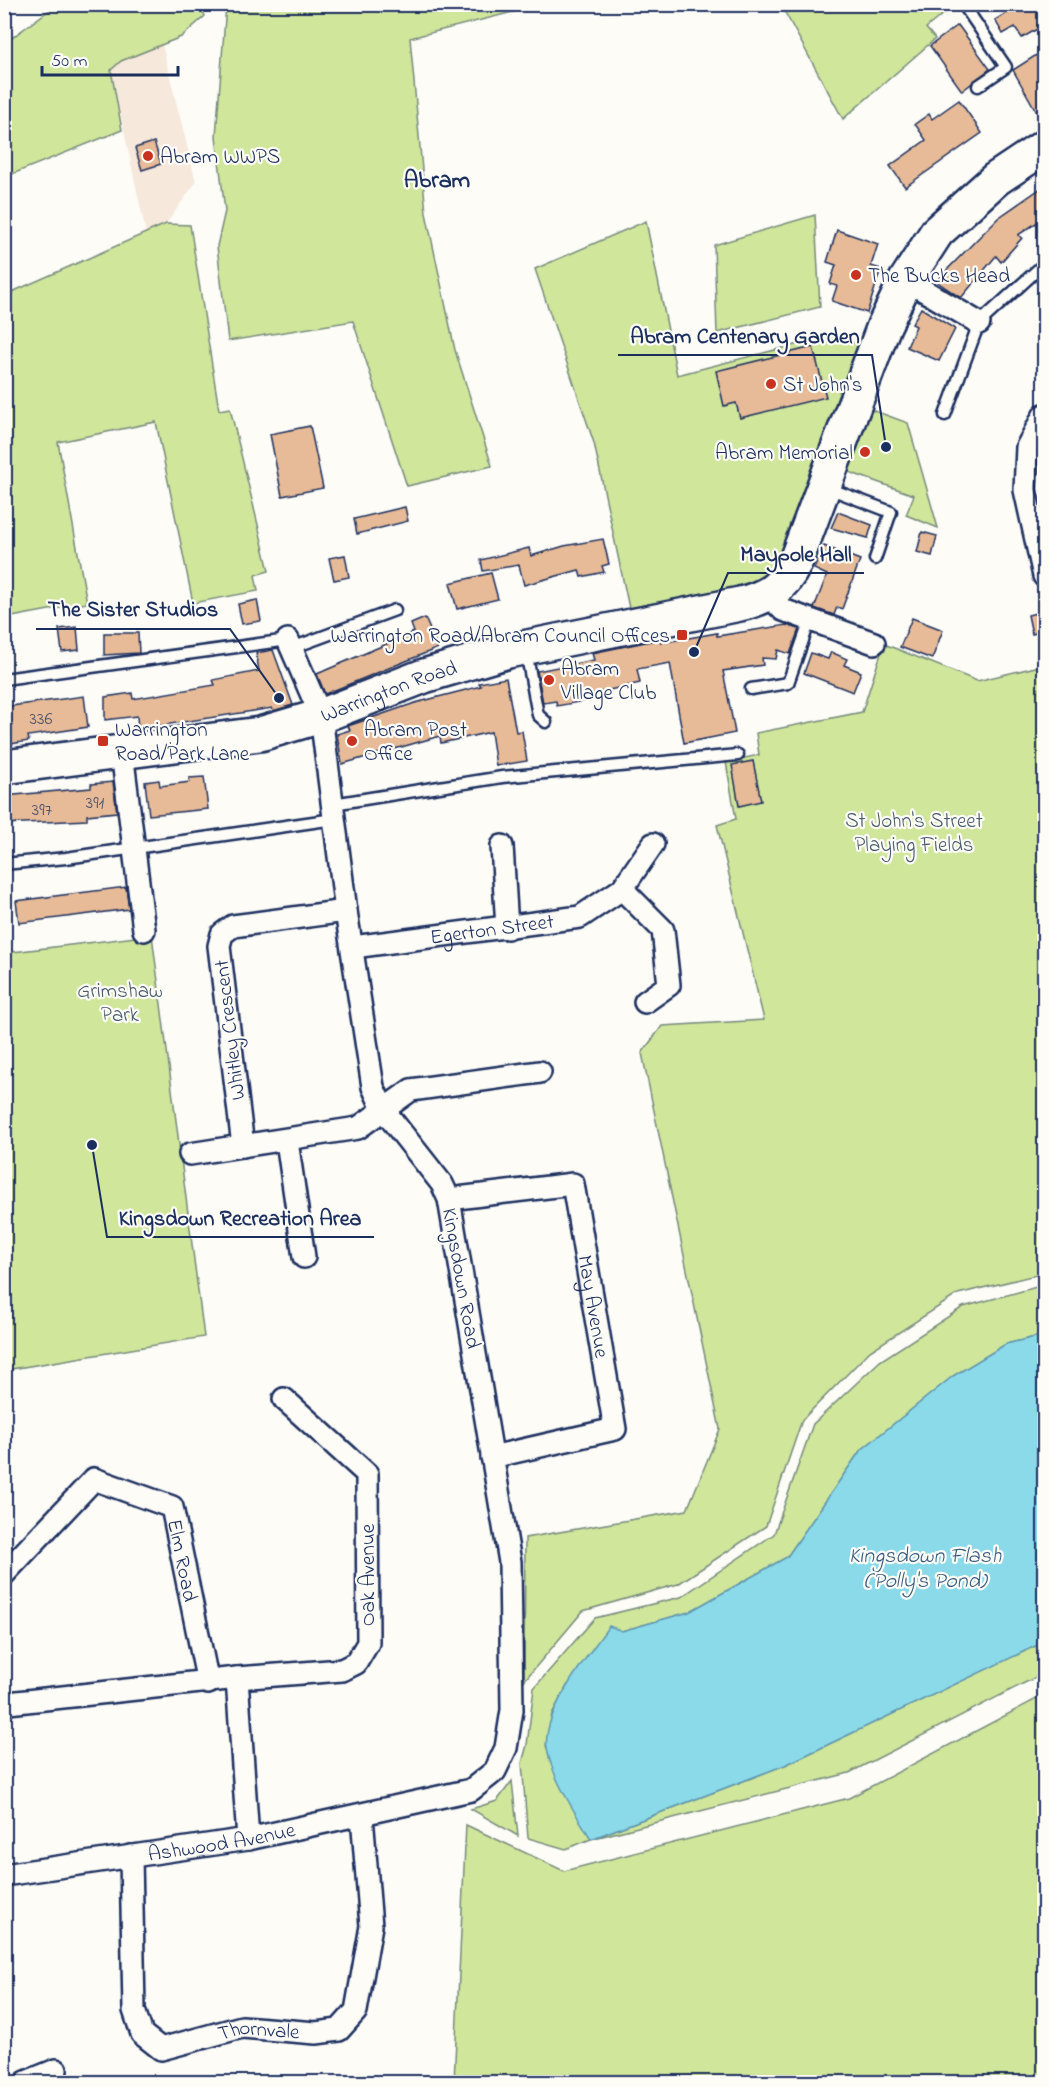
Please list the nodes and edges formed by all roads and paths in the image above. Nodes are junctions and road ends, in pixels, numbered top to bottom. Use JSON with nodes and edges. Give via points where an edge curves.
{"nodes":[{"id":1,"x":963,"y":4,"type":"edge"},
{"id":2,"x":978,"y":86,"type":"dead end"},
{"id":3,"x":1044,"y":147,"type":"edge"},
{"id":4,"x":1044,"y":264,"type":"edge"},
{"id":5,"x":906,"y":280,"type":"junction"},
{"id":6,"x":979,"y":323,"type":"junction"},
{"id":7,"x":945,"y":415,"type":"dead end"},
{"id":8,"x":1044,"y":415,"type":"edge"},
{"id":9,"x":825,"y":487,"type":"junction"},
{"id":10,"x":875,"y":559,"type":"dead end"},
{"id":11,"x":1044,"y":576,"type":"edge"},
{"id":12,"x":768,"y":595,"type":"junction"},
{"id":13,"x":394,"y":610,"type":"dead end"},
{"id":14,"x":810,"y":620,"type":"junction"},
{"id":15,"x":874,"y":643,"type":"dead end"},
{"id":16,"x":290,"y":644,"type":"junction"},
{"id":17,"x":525,"y":647,"type":"junction"},
{"id":18,"x":4,"y":679,"type":"edge"},
{"id":19,"x":751,"y":689,"type":"dead end"},
{"id":20,"x":321,"y":716,"type":"junction"},
{"id":21,"x":546,"y":722,"type":"dead end"},
{"id":22,"x":122,"y":752,"type":"junction"},
{"id":23,"x":738,"y":755,"type":"dead end"},
{"id":24,"x":4,"y":767,"type":"edge"},
{"id":25,"x":333,"y":812,"type":"junction"},
{"id":26,"x":653,"y":844,"type":"dead end"},
{"id":27,"x":502,"y":846,"type":"dead end"},
{"id":28,"x":136,"y":847,"type":"junction"},
{"id":29,"x":4,"y":864,"type":"edge"},
{"id":30,"x":622,"y":889,"type":"junction"},
{"id":31,"x":346,"y":911,"type":"junction"},
{"id":32,"x":507,"y":928,"type":"junction"},
{"id":33,"x":144,"y":930,"type":"dead end"},
{"id":34,"x":353,"y":947,"type":"junction"},
{"id":35,"x":645,"y":1002,"type":"dead end"},
{"id":36,"x":540,"y":1072,"type":"dead end"},
{"id":37,"x":383,"y":1109,"type":"junction"},
{"id":38,"x":287,"y":1141,"type":"junction"},
{"id":39,"x":243,"y":1146,"type":"junction"},
{"id":40,"x":190,"y":1154,"type":"dead end"},
{"id":41,"x":449,"y":1199,"type":"junction"},
{"id":42,"x":304,"y":1257,"type":"dead end"},
{"id":43,"x":284,"y":1400,"type":"dead end"},
{"id":44,"x":492,"y":1457,"type":"junction"},
{"id":45,"x":4,"y":1574,"type":"edge"},
{"id":46,"x":237,"y":1678,"type":"junction"},
{"id":47,"x":208,"y":1683,"type":"junction"},
{"id":48,"x":8,"y":1703,"type":"dead end"},
{"id":49,"x":438,"y":1797,"type":"joint"},
{"id":50,"x":362,"y":1816,"type":"junction"},
{"id":51,"x":248,"y":1839,"type":"junction"},
{"id":52,"x":131,"y":1856,"type":"junction"},
{"id":53,"x":4,"y":1875,"type":"edge"},
{"id":54,"x":56,"y":2070,"type":"dead end"},
{"id":55,"x":26,"y":2082,"type":"edge"}],
"edges":[{"from":1,"to":2,"type":"lane","via":[[1006,67]]},
{"from":3,"to":5,"type":"main road","name":"Warrington Road","via":[[996,179],[937,231]]},
{"from":4,"to":6,"type":"lane"},
{"from":5,"to":6,"type":"street"},
{"from":5,"to":9,"type":"main road","name":"Warrington Road","via":[[884,326]]},
{"from":6,"to":7,"type":"lane"},
{"from":8,"to":11,"type":"street","via":[[1027,447],[1025,490]]},
{"from":9,"to":10,"type":"lane","via":[[891,512]]},
{"from":9,"to":12,"type":"main road","name":"Warrington Road","via":[[790,573]]},
{"from":12,"to":14,"type":"street","via":[[783,610]]},
{"from":12,"to":17,"type":"main road","name":"Warrington Road"},
{"from":13,"to":16,"type":"lane"},
{"from":14,"to":15,"type":"street"},
{"from":14,"to":19,"type":"lane","via":[[788,683]]},
{"from":16,"to":18,"type":"lane"},
{"from":16,"to":20,"type":"street","name":"Kingsdown Road"},
{"from":17,"to":20,"type":"main road","name":"Warrington Road","via":[[424,676]]},
{"from":17,"to":21,"type":"lane","via":[[538,715]]},
{"from":20,"to":22,"type":"main road","name":"Warrington Road","via":[[238,738]]},
{"from":20,"to":25,"type":"street","name":"Kingsdown Road"},
{"from":22,"to":24,"type":"main road","name":"Warrington Road"},
{"from":22,"to":28,"type":"street"},
{"from":23,"to":25,"type":"lane","via":[[502,777]]},
{"from":25,"to":28,"type":"lane"},
{"from":25,"to":31,"type":"street","name":"Kingsdown Road"},
{"from":26,"to":30,"type":"street","name":"Egerton Street"},
{"from":27,"to":32,"type":"street"},
{"from":28,"to":29,"type":"lane"},
{"from":28,"to":33,"type":"street"},
{"from":30,"to":32,"type":"street","name":"Egerton Street","via":[[580,917]]},
{"from":30,"to":35,"type":"street","via":[[663,930],[669,985]]},
{"from":31,"to":34,"type":"street","name":"Kingsdown Road"},
{"from":31,"to":39,"type":"street","name":"Whitley Crescent","via":[[232,926],[222,934],[219,946]]},
{"from":32,"to":34,"type":"street","name":"Egerton Street"},
{"from":34,"to":37,"type":"street","name":"Kingsdown Road","via":[[373,1087]]},
{"from":36,"to":37,"type":"street","via":[[411,1090]]},
{"from":37,"to":38,"type":"street","via":[[358,1128]]},
{"from":37,"to":41,"type":"street","name":"Kingsdown Road","via":[[442,1184]]},
{"from":38,"to":39,"type":"street"},
{"from":38,"to":42,"type":"street"},
{"from":39,"to":40,"type":"street"},
{"from":41,"to":44,"type":"street","name":"Kingsdown Road"},
{"from":41,"to":44,"type":"street","name":"May Avenue","via":[[573,1184],[615,1429]]},
{"from":43,"to":46,"type":"street","name":"Oak Avenue","via":[[367,1474],[368,1643],[356,1663],[342,1670]]},
{"from":44,"to":49,"type":"street","name":"Kingsdown Road","via":[[510,1562],[512,1710],[506,1748],[495,1771],[471,1790]]},
{"from":45,"to":47,"type":"street","name":"Elm Road","via":[[94,1479],[172,1507]]},
{"from":46,"to":47,"type":"street","name":"Oak Avenue"},
{"from":46,"to":51,"type":"street"},
{"from":47,"to":48,"type":"street","name":"Oak Avenue"},
{"from":49,"to":50,"type":"street","name":"Ashwood Avenue"},
{"from":50,"to":51,"type":"street","name":"Ashwood Avenue"},
{"from":50,"to":52,"type":"street","name":"Thornvale","via":[[371,1926],[356,2011],[339,2030],[316,2033],[242,2027],[161,2049],[142,2034],[134,2010]]},
{"from":51,"to":52,"type":"street","name":"Ashwood Avenue"},
{"from":52,"to":53,"type":"street","name":"Ashwood Avenue"},
{"from":54,"to":55,"type":"street"}]}
